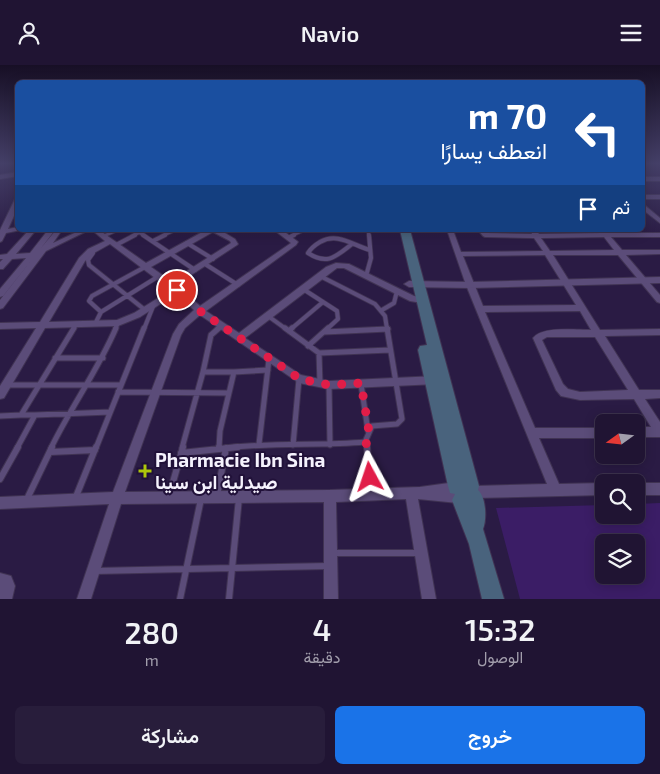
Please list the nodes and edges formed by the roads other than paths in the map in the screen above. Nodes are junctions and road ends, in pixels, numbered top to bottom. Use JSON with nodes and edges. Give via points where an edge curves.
{"nodes":[{"id":1,"x":645,"y":197,"type":"edge"},
{"id":2,"x":660,"y":197,"type":"edge"},
{"id":3,"x":15,"y":206,"type":"edge"},
{"id":4,"x":645,"y":208,"type":"edge"},
{"id":5,"x":660,"y":221,"type":"edge"},
{"id":6,"x":3,"y":232,"type":"edge"},
{"id":7,"x":31,"y":232,"type":"edge"},
{"id":8,"x":50,"y":232,"type":"edge"},
{"id":9,"x":58,"y":232,"type":"edge"},
{"id":10,"x":82,"y":232,"type":"edge"},
{"id":11,"x":98,"y":232,"type":"edge"},
{"id":12,"x":116,"y":232,"type":"edge"},
{"id":13,"x":171,"y":232,"type":"edge"},
{"id":14,"x":206,"y":232,"type":"edge"},
{"id":15,"x":219,"y":232,"type":"edge"},
{"id":16,"x":281,"y":232,"type":"edge"},
{"id":17,"x":300,"y":232,"type":"edge"},
{"id":18,"x":368,"y":232,"type":"edge"},
{"id":19,"x":397,"y":232,"type":"edge"},
{"id":20,"x":405,"y":232,"type":"edge"},
{"id":21,"x":451,"y":232,"type":"edge"},
{"id":22,"x":483,"y":232,"type":"edge"},
{"id":23,"x":140,"y":233,"type":"joint"},
{"id":24,"x":535,"y":233,"type":"edge"},
{"id":25,"x":603,"y":233,"type":"edge"},
{"id":26,"x":660,"y":235,"type":"edge"},
{"id":27,"x":290,"y":237,"type":"junction"},
{"id":28,"x":0,"y":240,"type":"edge"},
{"id":29,"x":110,"y":241,"type":"junction"},
{"id":30,"x":153,"y":241,"type":"junction"},
{"id":31,"x":187,"y":243,"type":"junction"},
{"id":32,"x":352,"y":244,"type":"junction"},
{"id":33,"x":98,"y":247,"type":"junction"},
{"id":34,"x":45,"y":249,"type":"junction"},
{"id":35,"x":370,"y":250,"type":"junction"},
{"id":36,"x":660,"y":252,"type":"edge"},
{"id":37,"x":170,"y":253,"type":"junction"},
{"id":38,"x":547,"y":253,"type":"junction"},
{"id":39,"x":620,"y":253,"type":"junction"},
{"id":40,"x":459,"y":254,"type":"junction"},
{"id":41,"x":32,"y":255,"type":"junction"},
{"id":42,"x":0,"y":257,"type":"edge"},
{"id":43,"x":9,"y":257,"type":"junction"},
{"id":44,"x":213,"y":259,"type":"junction"},
{"id":45,"x":205,"y":264,"type":"junction"},
{"id":46,"x":0,"y":267,"type":"edge"},
{"id":47,"x":145,"y":267,"type":"junction"},
{"id":48,"x":195,"y":270,"type":"junction"},
{"id":49,"x":366,"y":275,"type":"junction"},
{"id":50,"x":159,"y":276,"type":"junction"},
{"id":51,"x":320,"y":276,"type":"junction"},
{"id":52,"x":644,"y":280,"type":"junction"},
{"id":53,"x":660,"y":280,"type":"edge"},
{"id":54,"x":566,"y":281,"type":"junction"},
{"id":55,"x":114,"y":283,"type":"junction"},
{"id":56,"x":238,"y":285,"type":"junction"},
{"id":57,"x":470,"y":285,"type":"junction"},
{"id":58,"x":408,"y":286,"type":"junction"},
{"id":59,"x":174,"y":287,"type":"junction"},
{"id":60,"x":303,"y":289,"type":"junction"},
{"id":61,"x":0,"y":294,"type":"edge"},
{"id":62,"x":127,"y":296,"type":"junction"},
{"id":63,"x":417,"y":300,"type":"junction"},
{"id":64,"x":660,"y":300,"type":"edge"},
{"id":65,"x":324,"y":302,"type":"junction"},
{"id":66,"x":154,"y":304,"type":"junction"},
{"id":67,"x":0,"y":306,"type":"edge"},
{"id":68,"x":583,"y":308,"type":"junction"},
{"id":69,"x":481,"y":309,"type":"junction"},
{"id":70,"x":145,"y":310,"type":"junction"},
{"id":71,"x":382,"y":310,"type":"junction"},
{"id":72,"x":200,"y":311,"type":"junction"},
{"id":73,"x":101,"y":312,"type":"junction"},
{"id":74,"x":268,"y":316,"type":"junction"},
{"id":75,"x":118,"y":323,"type":"junction"},
{"id":76,"x":44,"y":324,"type":"junction"},
{"id":77,"x":76,"y":324,"type":"junction"},
{"id":78,"x":95,"y":324,"type":"junction"},
{"id":79,"x":222,"y":325,"type":"junction"},
{"id":80,"x":0,"y":326,"type":"edge"},
{"id":81,"x":388,"y":329,"type":"junction"},
{"id":82,"x":288,"y":331,"type":"junction"},
{"id":83,"x":323,"y":332,"type":"junction"},
{"id":84,"x":598,"y":332,"type":"junction"},
{"id":85,"x":660,"y":332,"type":"edge"},
{"id":86,"x":240,"y":337,"type":"junction"},
{"id":87,"x":308,"y":346,"type":"junction"},
{"id":88,"x":390,"y":350,"type":"junction"},
{"id":89,"x":319,"y":353,"type":"junction"},
{"id":90,"x":103,"y":358,"type":"junction"},
{"id":91,"x":270,"y":358,"type":"junction"},
{"id":92,"x":55,"y":359,"type":"junction"},
{"id":93,"x":268,"y":370,"type":"junction"},
{"id":94,"x":234,"y":371,"type":"junction"},
{"id":95,"x":203,"y":372,"type":"junction"},
{"id":96,"x":300,"y":379,"type":"junction"},
{"id":97,"x":437,"y":380,"type":"junction"},
{"id":98,"x":395,"y":381,"type":"junction"},
{"id":99,"x":361,"y":383,"type":"junction"},
{"id":100,"x":324,"y":384,"type":"junction"},
{"id":101,"x":6,"y":385,"type":"junction"},
{"id":102,"x":39,"y":385,"type":"junction"},
{"id":103,"x":86,"y":385,"type":"junction"},
{"id":104,"x":121,"y":385,"type":"junction"},
{"id":105,"x":118,"y":392,"type":"junction"},
{"id":106,"x":156,"y":392,"type":"junction"},
{"id":107,"x":197,"y":392,"type":"junction"},
{"id":108,"x":229,"y":393,"type":"junction"},
{"id":109,"x":637,"y":394,"type":"junction"},
{"id":110,"x":660,"y":394,"type":"edge"},
{"id":111,"x":0,"y":395,"type":"edge"},
{"id":112,"x":110,"y":412,"type":"junction"},
{"id":113,"x":22,"y":415,"type":"junction"},
{"id":114,"x":35,"y":415,"type":"junction"},
{"id":115,"x":68,"y":415,"type":"junction"},
{"id":116,"x":0,"y":416,"type":"edge"},
{"id":117,"x":369,"y":432,"type":"junction"},
{"id":118,"x":645,"y":432,"type":"edge"},
{"id":119,"x":660,"y":432,"type":"edge"},
{"id":120,"x":532,"y":433,"type":"junction"},
{"id":121,"x":595,"y":433,"type":"edge"},
{"id":122,"x":366,"y":441,"type":"junction"},
{"id":123,"x":259,"y":444,"type":"junction"},
{"id":124,"x":293,"y":445,"type":"junction"},
{"id":125,"x":330,"y":445,"type":"junction"},
{"id":126,"x":226,"y":448,"type":"junction"},
{"id":127,"x":219,"y":449,"type":"junction"},
{"id":128,"x":95,"y":450,"type":"junction"},
{"id":129,"x":50,"y":452,"type":"junction"},
{"id":130,"x":181,"y":453,"type":"junction"},
{"id":131,"x":0,"y":479,"type":"edge"},
{"id":132,"x":595,"y":489,"type":"edge"},
{"id":133,"x":645,"y":489,"type":"edge"},
{"id":134,"x":660,"y":489,"type":"edge"},
{"id":135,"x":555,"y":490,"type":"junction"},
{"id":136,"x":464,"y":492,"type":"junction"},
{"id":137,"x":415,"y":493,"type":"junction"},
{"id":138,"x":371,"y":495,"type":"junction"},
{"id":139,"x":201,"y":497,"type":"junction"},
{"id":140,"x":217,"y":497,"type":"junction"},
{"id":141,"x":240,"y":497,"type":"junction"},
{"id":142,"x":330,"y":497,"type":"junction"},
{"id":143,"x":117,"y":498,"type":"junction"},
{"id":144,"x":168,"y":498,"type":"junction"},
{"id":145,"x":74,"y":500,"type":"junction"},
{"id":146,"x":25,"y":502,"type":"junction"},
{"id":147,"x":0,"y":503,"type":"edge"},
{"id":148,"x":421,"y":553,"type":"junction"},
{"id":149,"x":331,"y":559,"type":"junction"},
{"id":150,"x":232,"y":567,"type":"junction"},
{"id":151,"x":186,"y":570,"type":"junction"},
{"id":152,"x":93,"y":571,"type":"junction"},
{"id":153,"x":0,"y":581,"type":"edge"},
{"id":154,"x":5,"y":599,"type":"edge"},
{"id":155,"x":84,"y":599,"type":"edge"},
{"id":156,"x":180,"y":599,"type":"edge"},
{"id":157,"x":229,"y":599,"type":"edge"},
{"id":158,"x":331,"y":599,"type":"edge"},
{"id":159,"x":429,"y":599,"type":"edge"},
{"id":160,"x":493,"y":599,"type":"edge"}],
"edges":[{"from":1,"to":2,"type":"street"},
{"from":3,"to":6,"type":"street"},
{"from":4,"to":5,"type":"street"},
{"from":6,"to":28,"type":"street"},
{"from":7,"to":43,"type":"street"},
{"from":8,"to":41,"type":"street"},
{"from":9,"to":34,"type":"street"},
{"from":10,"to":34,"type":"street"},
{"from":11,"to":29,"type":"street"},
{"from":12,"to":29,"type":"lane"},
{"from":13,"to":30,"type":"lane"},
{"from":14,"to":31,"type":"street"},
{"from":15,"to":44,"type":"street","via":[[235,243]]},
{"from":16,"to":27,"type":"street"},
{"from":17,"to":27,"type":"lane"},
{"from":18,"to":35,"type":"lane"},
{"from":19,"to":58,"type":"main road"},
{"from":20,"to":58,"type":"main road"},
{"from":21,"to":40,"type":"street"},
{"from":22,"to":24,"type":"street","via":[[489,236]]},
{"from":23,"to":29,"type":"lane"},
{"from":23,"to":30,"type":"lane"},
{"from":24,"to":25,"type":"street"},
{"from":24,"to":38,"type":"street"},
{"from":25,"to":26,"type":"street"},
{"from":25,"to":39,"type":"street"},
{"from":27,"to":56,"type":"street","via":[[294,244]]},
{"from":29,"to":33,"type":"street"},
{"from":29,"to":47,"type":"street"},
{"from":30,"to":37,"type":"lane"},
{"from":31,"to":37,"type":"street"},
{"from":31,"to":44,"type":"lane"},
{"from":32,"to":32,"type":"lane","via":[[340,237],[330,237],[309,249],[308,253],[327,261]]},
{"from":32,"to":35,"type":"lane"},
{"from":33,"to":55,"type":"lane","via":[[87,262]]},
{"from":33,"to":76,"type":"street","via":[[78,266]]},
{"from":34,"to":41,"type":"street"},
{"from":34,"to":67,"type":"street"},
{"from":35,"to":49,"type":"lane"},
{"from":36,"to":39,"type":"street"},
{"from":37,"to":47,"type":"street"},
{"from":37,"to":48,"type":"lane"},
{"from":38,"to":39,"type":"street"},
{"from":38,"to":40,"type":"street"},
{"from":38,"to":54,"type":"street"},
{"from":39,"to":52,"type":"street"},
{"from":40,"to":57,"type":"street"},
{"from":41,"to":43,"type":"street"},
{"from":41,"to":61,"type":"street"},
{"from":42,"to":43,"type":"street"},
{"from":43,"to":46,"type":"street"},
{"from":44,"to":45,"type":"street"},
{"from":45,"to":48,"type":"street"},
{"from":45,"to":56,"type":"lane"},
{"from":47,"to":50,"type":"street"},
{"from":47,"to":55,"type":"lane"},
{"from":48,"to":59,"type":"street"},
{"from":49,"to":51,"type":"street","via":[[339,265]]},
{"from":49,"to":58,"type":"street"},
{"from":50,"to":59,"type":"street"},
{"from":50,"to":62,"type":"lane"},
{"from":51,"to":60,"type":"street"},
{"from":51,"to":71,"type":"lane"},
{"from":52,"to":53,"type":"street"},
{"from":52,"to":54,"type":"street"},
{"from":52,"to":64,"type":"street"},
{"from":54,"to":57,"type":"street"},
{"from":54,"to":68,"type":"street"},
{"from":55,"to":62,"type":"lane"},
{"from":55,"to":73,"type":"lane","via":[[89,300]]},
{"from":56,"to":72,"type":"street"},
{"from":57,"to":58,"type":"street"},
{"from":57,"to":69,"type":"street"},
{"from":58,"to":63,"type":"main road"},
{"from":58,"to":63,"type":"street"},
{"from":58,"to":71,"type":"lane","via":[[394,303]]},
{"from":59,"to":66,"type":"street"},
{"from":59,"to":72,"type":"street"},
{"from":60,"to":65,"type":"lane"},
{"from":60,"to":74,"type":"street"},
{"from":62,"to":70,"type":"lane"},
{"from":62,"to":73,"type":"lane"},
{"from":63,"to":97,"type":"main road"},
{"from":65,"to":82,"type":"lane"},
{"from":65,"to":83,"type":"lane","via":[[339,316]]},
{"from":66,"to":70,"type":"street"},
{"from":66,"to":104,"type":"lane"},
{"from":68,"to":69,"type":"street"},
{"from":68,"to":84,"type":"street"},
{"from":69,"to":120,"type":"street"},
{"from":70,"to":75,"type":"street"},
{"from":71,"to":81,"type":"lane"},
{"from":72,"to":79,"type":"street"},
{"from":72,"to":106,"type":"street","via":[[177,334]]},
{"from":73,"to":78,"type":"lane"},
{"from":74,"to":82,"type":"lane"},
{"from":74,"to":86,"type":"street"},
{"from":75,"to":78,"type":"street"},
{"from":75,"to":90,"type":"lane"},
{"from":76,"to":77,"type":"street"},
{"from":76,"to":80,"type":"street"},
{"from":76,"to":101,"type":"street"},
{"from":77,"to":78,"type":"street"},
{"from":77,"to":92,"type":"lane"},
{"from":79,"to":86,"type":"street"},
{"from":79,"to":95,"type":"lane","via":[[211,335]]},
{"from":81,"to":83,"type":"lane"},
{"from":81,"to":88,"type":"lane"},
{"from":82,"to":87,"type":"lane"},
{"from":83,"to":87,"type":"lane"},
{"from":84,"to":85,"type":"street"},
{"from":84,"to":109,"type":"street"},
{"from":84,"to":109,"type":"street","via":[[538,336],[537,341],[565,393],[580,396]]},
{"from":86,"to":91,"type":"street"},
{"from":87,"to":89,"type":"lane"},
{"from":88,"to":89,"type":"lane"},
{"from":88,"to":98,"type":"lane"},
{"from":89,"to":100,"type":"lane"},
{"from":90,"to":92,"type":"lane"},
{"from":90,"to":103,"type":"lane"},
{"from":91,"to":93,"type":"lane"},
{"from":91,"to":96,"type":"street"},
{"from":92,"to":102,"type":"lane"},
{"from":93,"to":94,"type":"lane"},
{"from":93,"to":123,"type":"lane"},
{"from":94,"to":95,"type":"lane"},
{"from":94,"to":108,"type":"lane"},
{"from":95,"to":107,"type":"lane"},
{"from":96,"to":100,"type":"street"},
{"from":96,"to":124,"type":"lane"},
{"from":97,"to":98,"type":"street"},
{"from":97,"to":136,"type":"main road"},
{"from":98,"to":99,"type":"street"},
{"from":98,"to":117,"type":"lane","via":[[402,421],[376,425]]},
{"from":99,"to":100,"type":"street"},
{"from":99,"to":117,"type":"lane"},
{"from":100,"to":125,"type":"lane"},
{"from":101,"to":102,"type":"lane"},
{"from":101,"to":111,"type":"street"},
{"from":102,"to":103,"type":"lane"},
{"from":102,"to":113,"type":"lane"},
{"from":103,"to":104,"type":"lane"},
{"from":103,"to":115,"type":"lane"},
{"from":104,"to":105,"type":"lane"},
{"from":105,"to":106,"type":"lane"},
{"from":105,"to":112,"type":"lane"},
{"from":106,"to":107,"type":"lane"},
{"from":106,"to":143,"type":"street"},
{"from":107,"to":108,"type":"lane"},
{"from":107,"to":130,"type":"lane"},
{"from":108,"to":127,"type":"lane"},
{"from":109,"to":110,"type":"street"},
{"from":109,"to":119,"type":"street"},
{"from":112,"to":115,"type":"lane"},
{"from":112,"to":128,"type":"lane"},
{"from":113,"to":114,"type":"lane"},
{"from":113,"to":116,"type":"lane"},
{"from":114,"to":115,"type":"lane"},
{"from":114,"to":131,"type":"lane"},
{"from":115,"to":129,"type":"lane"},
{"from":117,"to":122,"type":"lane"},
{"from":118,"to":119,"type":"street"},
{"from":120,"to":121,"type":"street"},
{"from":120,"to":135,"type":"street"},
{"from":122,"to":125,"type":"lane"},
{"from":122,"to":138,"type":"lane"},
{"from":123,"to":124,"type":"lane"},
{"from":123,"to":126,"type":"lane"},
{"from":124,"to":125,"type":"lane"},
{"from":126,"to":127,"type":"lane"},
{"from":126,"to":140,"type":"lane"},
{"from":127,"to":130,"type":"lane"},
{"from":128,"to":129,"type":"lane"},
{"from":128,"to":145,"type":"lane"},
{"from":129,"to":146,"type":"lane"},
{"from":130,"to":144,"type":"lane"},
{"from":132,"to":135,"type":"street"},
{"from":133,"to":134,"type":"street"},
{"from":135,"to":136,"type":"street"},
{"from":136,"to":137,"type":"street"},
{"from":136,"to":160,"type":"main road"},
{"from":137,"to":138,"type":"street"},
{"from":137,"to":148,"type":"street"},
{"from":138,"to":142,"type":"street"},
{"from":139,"to":140,"type":"street"},
{"from":139,"to":144,"type":"street"},
{"from":139,"to":151,"type":"lane"},
{"from":140,"to":141,"type":"street"},
{"from":141,"to":142,"type":"street"},
{"from":141,"to":150,"type":"lane"},
{"from":142,"to":149,"type":"street"},
{"from":143,"to":144,"type":"street"},
{"from":143,"to":145,"type":"street"},
{"from":143,"to":152,"type":"street"},
{"from":145,"to":146,"type":"street"},
{"from":146,"to":147,"type":"street"},
{"from":148,"to":149,"type":"lane"},
{"from":148,"to":159,"type":"street"},
{"from":149,"to":150,"type":"lane"},
{"from":149,"to":158,"type":"street"},
{"from":150,"to":151,"type":"lane"},
{"from":150,"to":157,"type":"lane"},
{"from":151,"to":152,"type":"lane"},
{"from":151,"to":156,"type":"lane"},
{"from":152,"to":155,"type":"street"},
{"from":153,"to":154,"type":"street","via":[[6,581],[8,586]]}]}
